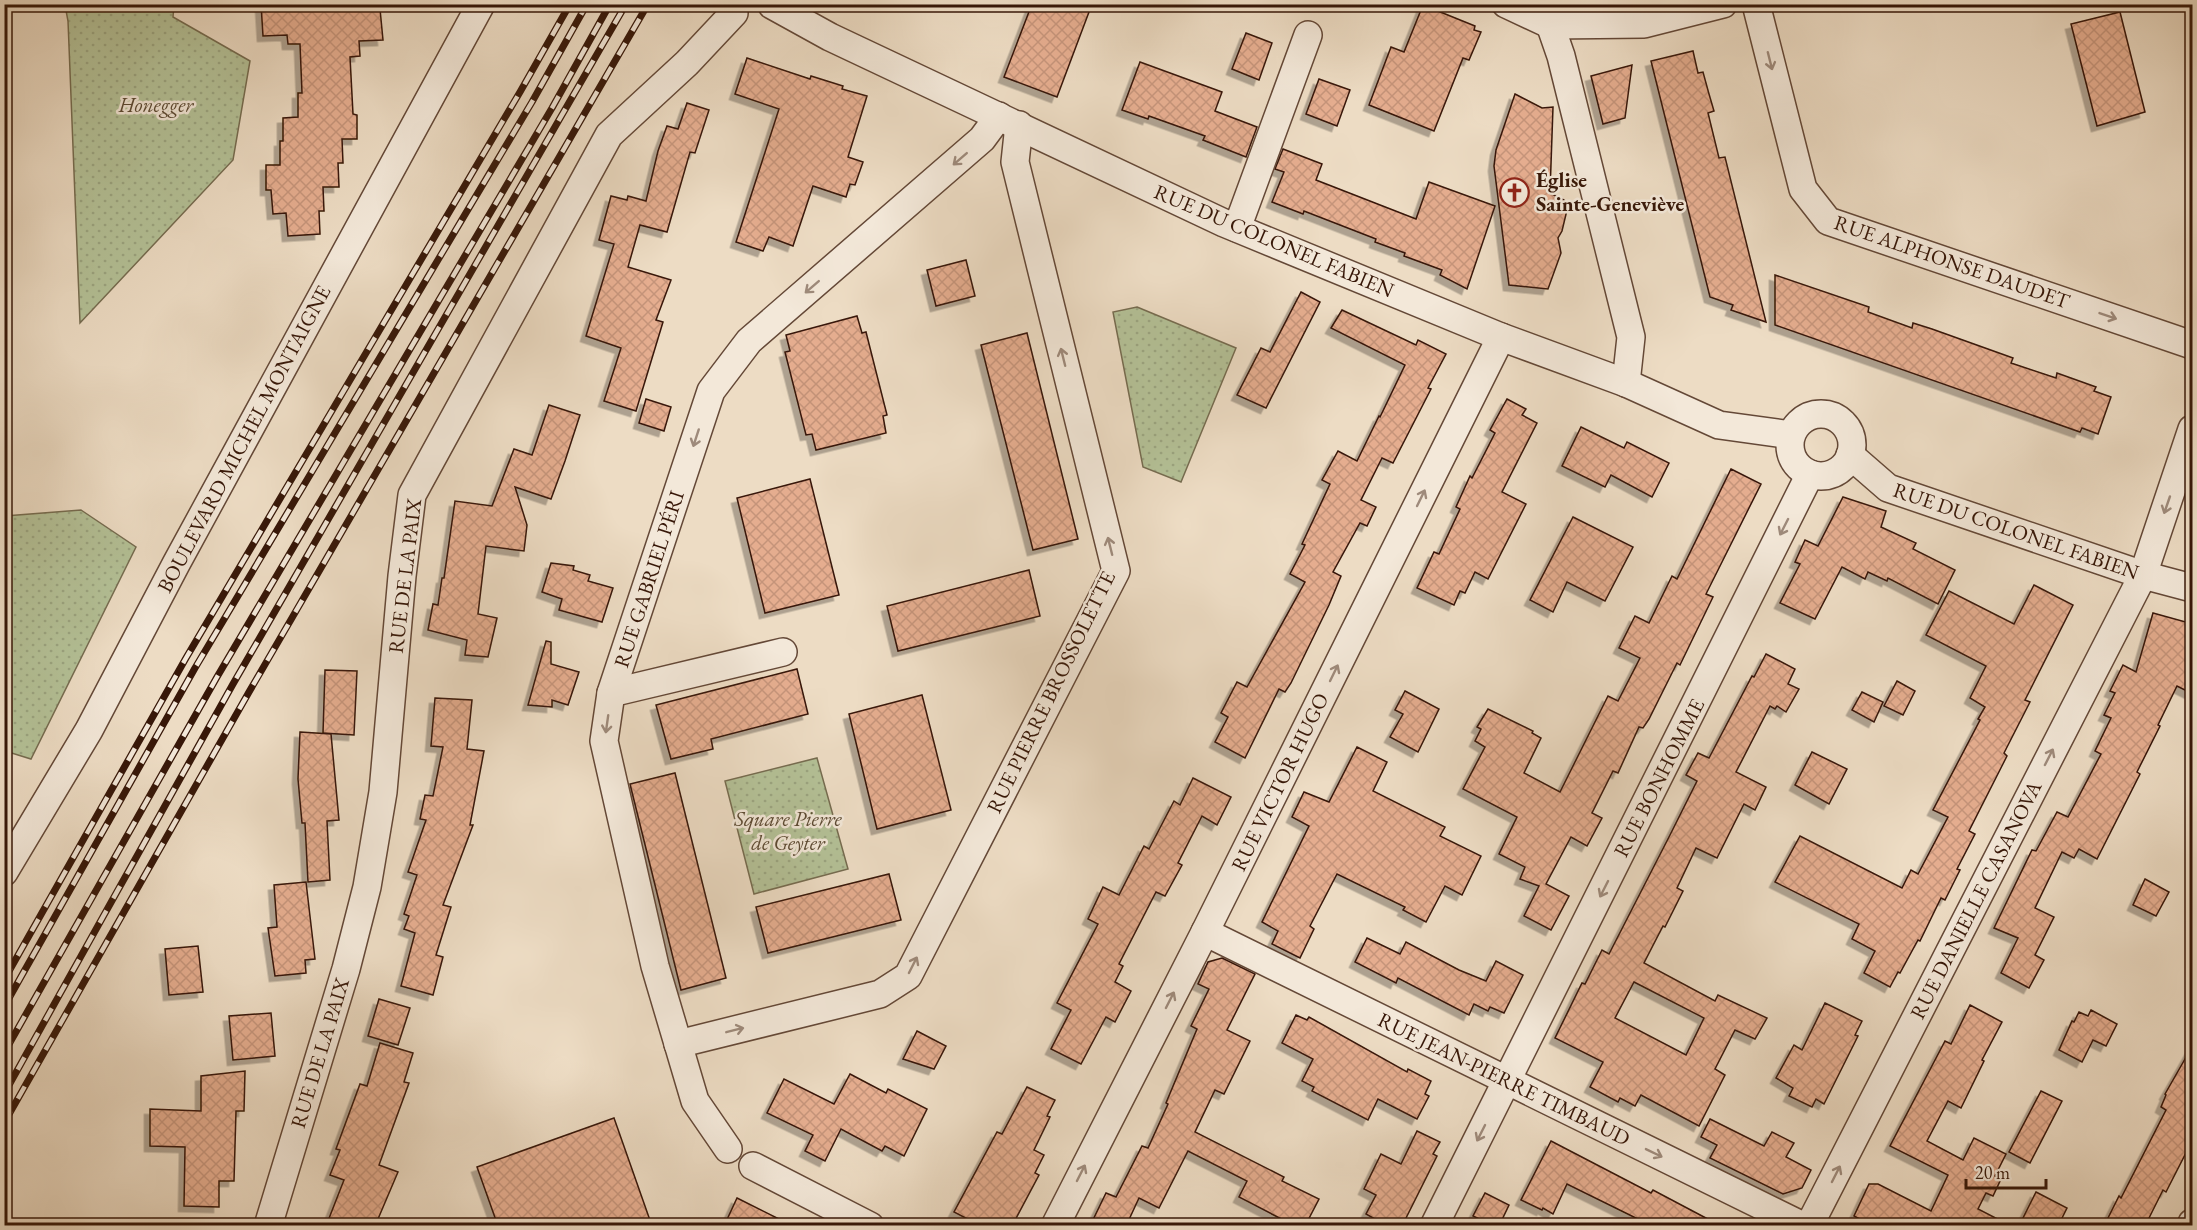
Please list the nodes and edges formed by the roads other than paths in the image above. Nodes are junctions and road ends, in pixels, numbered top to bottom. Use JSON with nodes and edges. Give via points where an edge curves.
{"nodes":[{"id":1,"x":481,"y":4,"type":"edge"},
{"id":2,"x":1506,"y":4,"type":"edge"},
{"id":3,"x":1722,"y":4,"type":"edge"},
{"id":4,"x":1756,"y":4,"type":"edge"},
{"id":5,"x":772,"y":5,"type":"edge"},
{"id":6,"x":730,"y":9,"type":"edge"},
{"id":7,"x":1547,"y":15,"type":"edge"},
{"id":8,"x":1308,"y":35,"type":"dead end"},
{"id":9,"x":1009,"y":120,"type":"junction"},
{"id":10,"x":1237,"y":228,"type":"junction"},
{"id":11,"x":1502,"y":337,"type":"junction"},
{"id":12,"x":2193,"y":345,"type":"edge"},
{"id":13,"x":1626,"y":383,"type":"junction"},
{"id":14,"x":2193,"y":429,"type":"edge"},
{"id":15,"x":1791,"y":435,"type":"junction"},
{"id":16,"x":1850,"y":455,"type":"junction"},
{"id":17,"x":1810,"y":474,"type":"junction"},
{"id":18,"x":2143,"y":575,"type":"junction"},
{"id":19,"x":2193,"y":588,"type":"edge"},
{"id":20,"x":783,"y":652,"type":"dead end"},
{"id":21,"x":611,"y":693,"type":"junction"},
{"id":22,"x":4,"y":872,"type":"edge"},
{"id":23,"x":1205,"y":932,"type":"junction"},
{"id":24,"x":678,"y":1044,"type":"junction"},
{"id":25,"x":1507,"y":1081,"type":"junction"},
{"id":26,"x":728,"y":1149,"type":"dead end"},
{"id":27,"x":753,"y":1166,"type":"dead end"},
{"id":28,"x":268,"y":1226,"type":"edge"},
{"id":29,"x":870,"y":1226,"type":"edge"},
{"id":30,"x":1055,"y":1226,"type":"edge"},
{"id":31,"x":1434,"y":1226,"type":"edge"},
{"id":32,"x":1803,"y":1226,"type":"edge"},
{"id":33,"x":1809,"y":1226,"type":"edge"}],
"edges":[{"from":1,"to":22,"type":"street","name":"BOULEVARD MICHEL MONTAIGNE","via":[[89,730]]},
{"from":2,"to":7,"type":"street"},
{"from":3,"to":7,"type":"street","via":[[1644,24]]},
{"from":4,"to":12,"type":"street","name":"RUE ALPHONSE DAUDET","one_way":true,"via":[[1803,189],[1828,221]]},
{"from":5,"to":6,"type":"street","name":"RUE DE LA PAIX","via":[[759,16],[742,17]]},
{"from":5,"to":9,"type":"street","name":"RUE DU COLONEL FABIEN","via":[[830,37]]},
{"from":6,"to":28,"type":"street","name":"RUE DE LA PAIX","via":[[687,63],[609,135],[412,495],[383,792],[368,886]]},
{"from":7,"to":13,"type":"street","via":[[1561,56],[1631,337]]},
{"from":8,"to":10,"type":"street"},
{"from":9,"to":10,"type":"street","name":"RUE DU COLONEL FABIEN"},
{"from":9,"to":21,"type":"street","name":"RUE GABRIEL PÉRI","one_way":true,"via":[[982,139],[749,341],[711,391]]},
{"from":24,"to":9,"type":"street","name":"RUE PIERRE BROSSOLETTE","one_way":true,"via":[[880,994],[908,976],[1116,571],[1015,162]]},
{"from":10,"to":11,"type":"street","name":"RUE DU COLONEL FABIEN"},
{"from":11,"to":13,"type":"street","name":"RUE DU COLONEL FABIEN"},
{"from":23,"to":11,"type":"street","name":"RUE VICTOR HUGO","one_way":true},
{"from":13,"to":15,"type":"street","name":"RUE DU COLONEL FABIEN","via":[[1719,425]]},
{"from":14,"to":18,"type":"street","one_way":true},
{"from":15,"to":16,"type":"street","via":[[1804,419],[1813,415],[1833,416],[1847,429],[1852,446]]},
{"from":15,"to":17,"type":"street","via":[[1791,454]]},
{"from":16,"to":17,"type":"street","via":[[1845,464],[1830,474]]},
{"from":16,"to":18,"type":"street","name":"RUE DU COLONEL FABIEN","via":[[1888,488]]},
{"from":17,"to":25,"type":"street","name":"RUE BONHOMME","one_way":true},
{"from":18,"to":19,"type":"street","name":"RUE DU COLONEL FABIEN"},
{"from":33,"to":18,"type":"street","name":"RUE DANIELLE CASANOVA","one_way":true},
{"from":20,"to":21,"type":"street"},
{"from":21,"to":24,"type":"street","name":"RUE GABRIEL PÉRI","one_way":true,"via":[[604,741],[655,966]]},
{"from":23,"to":25,"type":"street","name":"RUE JEAN-PIERRE TIMBAUD"},
{"from":30,"to":23,"type":"street","name":"RUE VICTOR HUGO","one_way":true},
{"from":24,"to":26,"type":"street","name":"RUE GABRIEL PÉRI","via":[[695,1101]]},
{"from":25,"to":31,"type":"street","name":"RUE BONHOMME","one_way":true},
{"from":25,"to":32,"type":"street","name":"RUE JEAN-PIERRE TIMBAUD","one_way":true},
{"from":27,"to":29,"type":"street"}]}
